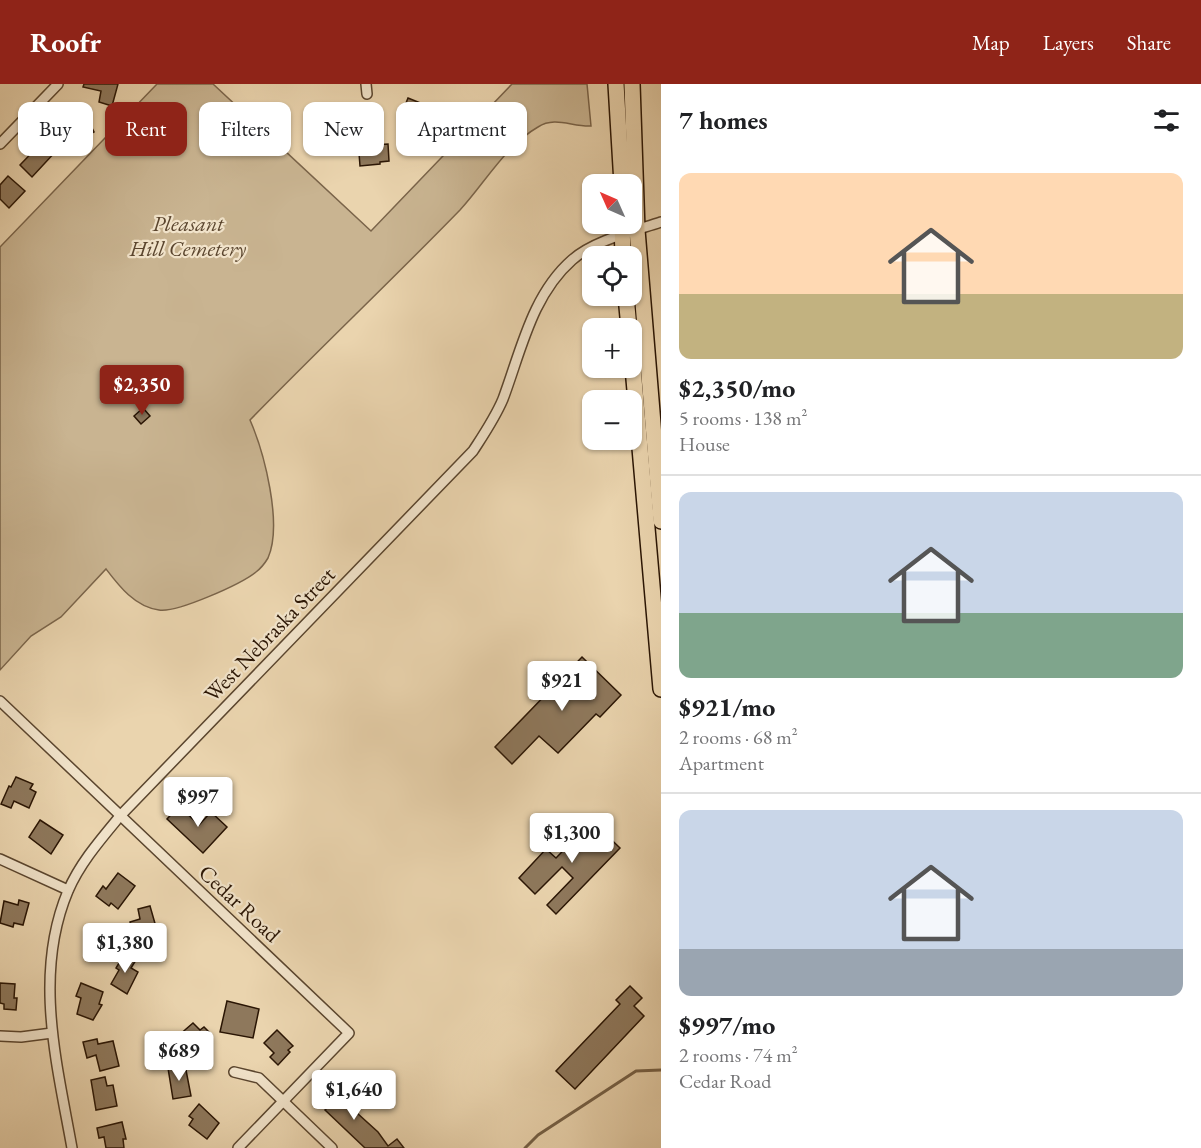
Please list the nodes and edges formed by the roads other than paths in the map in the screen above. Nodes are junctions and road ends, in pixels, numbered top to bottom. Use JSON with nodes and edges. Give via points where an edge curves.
{"nodes":[{"id":1,"x":58,"y":84,"type":"edge"},
{"id":2,"x":366,"y":84,"type":"edge"},
{"id":3,"x":616,"y":84,"type":"edge"},
{"id":4,"x":632,"y":84,"type":"edge"},
{"id":5,"x":367,"y":94,"type":"dead end"},
{"id":6,"x":0,"y":144,"type":"edge"},
{"id":7,"x":621,"y":174,"type":"edge"},
{"id":8,"x":635,"y":174,"type":"edge"},
{"id":9,"x":661,"y":222,"type":"edge"},
{"id":10,"x":642,"y":228,"type":"edge"},
{"id":11,"x":616,"y":234,"type":"edge"},
{"id":12,"x":637,"y":234,"type":"edge"},
{"id":13,"x":634,"y":378,"type":"edge"},
{"id":14,"x":661,"y":521,"type":"edge"},
{"id":15,"x":661,"y":689,"type":"edge"},
{"id":16,"x":0,"y":701,"type":"edge"},
{"id":17,"x":120,"y":816,"type":"junction"},
{"id":18,"x":0,"y":860,"type":"edge"},
{"id":19,"x":68,"y":890,"type":"junction"},
{"id":20,"x":52,"y":1033,"type":"junction"},
{"id":21,"x":0,"y":1036,"type":"edge"},
{"id":22,"x":234,"y":1072,"type":"dead end"},
{"id":23,"x":284,"y":1101,"type":"junction"},
{"id":24,"x":72,"y":1148,"type":"edge"},
{"id":25,"x":238,"y":1148,"type":"edge"},
{"id":26,"x":332,"y":1148,"type":"edge"}],
"edges":[{"from":1,"to":6,"type":"street"},
{"from":2,"to":5,"type":"street"},
{"from":3,"to":7,"type":"main road"},
{"from":4,"to":8,"type":"main road"},
{"from":9,"to":10,"type":"street","name":"West Nebraska Street"},
{"from":11,"to":17,"type":"street","name":"West Nebraska Street","via":[[573,258],[553,279],[527,330],[498,409],[473,451]]},
{"from":12,"to":14,"type":"main road"},
{"from":13,"to":15,"type":"main road"},
{"from":16,"to":17,"type":"street","name":"Cedar Road"},
{"from":17,"to":19,"type":"street","name":"West Nebraska Street"},
{"from":17,"to":23,"type":"street","name":"Cedar Road","via":[[349,1033]]},
{"from":18,"to":19,"type":"street"},
{"from":19,"to":20,"type":"street","name":"West Nebraska Street","via":[[55,934],[49,979]]},
{"from":20,"to":21,"type":"street"},
{"from":20,"to":24,"type":"street","name":"West Nebraska Street"},
{"from":22,"to":23,"type":"street","via":[[259,1078]]},
{"from":23,"to":25,"type":"street"},
{"from":23,"to":26,"type":"street"}]}
